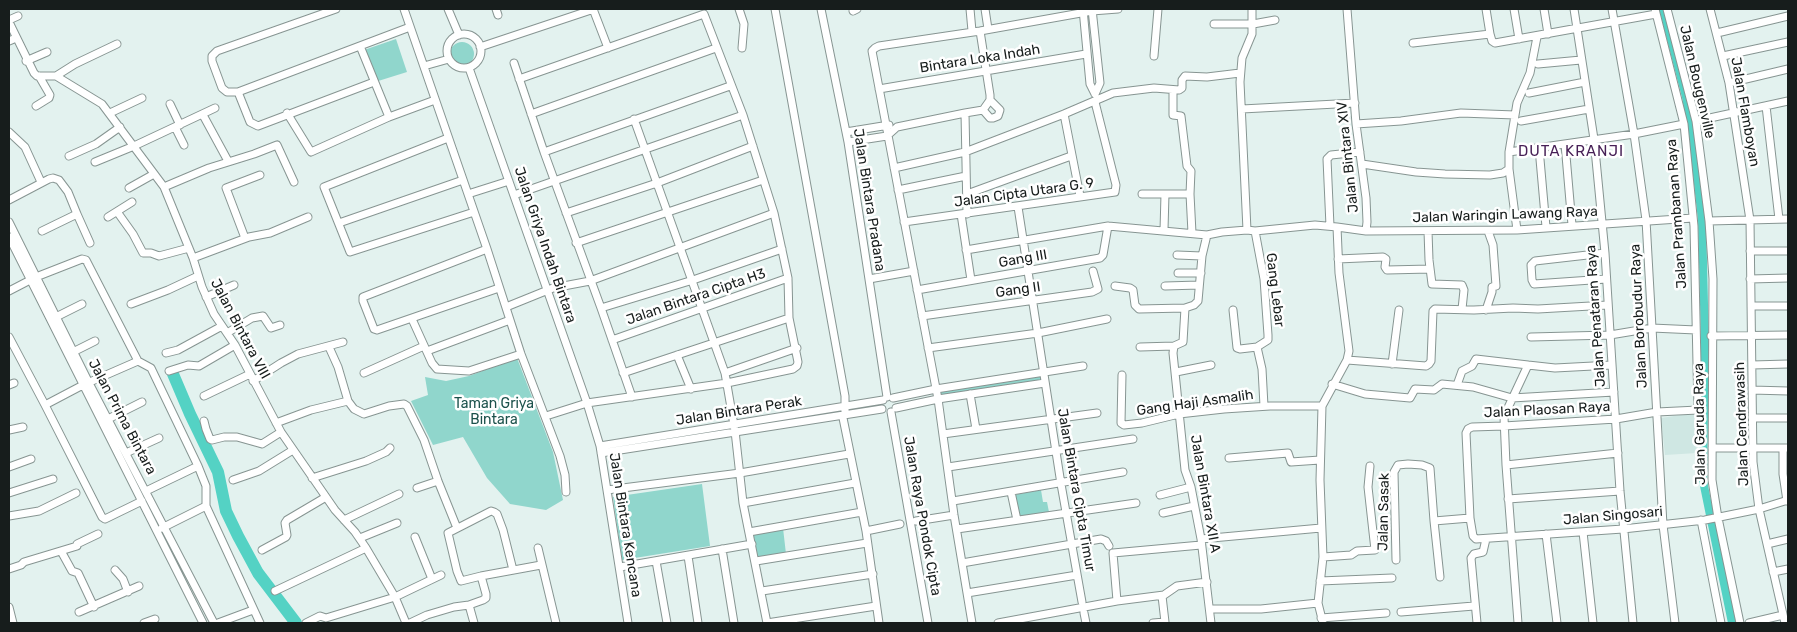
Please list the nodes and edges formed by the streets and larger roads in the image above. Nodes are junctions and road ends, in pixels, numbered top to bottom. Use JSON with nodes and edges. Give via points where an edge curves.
{"nodes":[{"id":1,"x":336,"y":9,"type":"edge"},
{"id":2,"x":404,"y":9,"type":"edge"},
{"id":3,"x":448,"y":9,"type":"edge"},
{"id":4,"x":593,"y":9,"type":"edge"},
{"id":5,"x":739,"y":9,"type":"edge"},
{"id":6,"x":775,"y":9,"type":"edge"},
{"id":7,"x":821,"y":9,"type":"edge"},
{"id":8,"x":970,"y":9,"type":"edge"},
{"id":9,"x":985,"y":9,"type":"edge"},
{"id":10,"x":1118,"y":9,"type":"edge"},
{"id":11,"x":1158,"y":9,"type":"edge"},
{"id":12,"x":1252,"y":9,"type":"edge"},
{"id":13,"x":1347,"y":9,"type":"edge"},
{"id":14,"x":1486,"y":9,"type":"edge"},
{"id":15,"x":1514,"y":9,"type":"edge"},
{"id":16,"x":1544,"y":9,"type":"edge"},
{"id":17,"x":1574,"y":9,"type":"edge"},
{"id":18,"x":1612,"y":9,"type":"edge"},
{"id":19,"x":1669,"y":9,"type":"edge"},
{"id":20,"x":1710,"y":9,"type":"edge"},
{"id":21,"x":1092,"y":10,"type":"edge"},
{"id":22,"x":1083,"y":11,"type":"edge"},
{"id":23,"x":1656,"y":11,"type":"edge"},
{"id":24,"x":18,"y":16,"type":"dead end"},
{"id":25,"x":1788,"y":16,"type":"edge"},
{"id":26,"x":1275,"y":20,"type":"dead end"},
{"id":27,"x":9,"y":21,"type":"edge"},
{"id":28,"x":1614,"y":22,"type":"junction"},
{"id":29,"x":1214,"y":24,"type":"dead end"},
{"id":30,"x":1253,"y":24,"type":"junction"},
{"id":31,"x":410,"y":27,"type":"junction"},
{"id":32,"x":1577,"y":28,"type":"junction"},
{"id":33,"x":980,"y":30,"type":"junction"},
{"id":34,"x":1717,"y":33,"type":"junction"},
{"id":35,"x":1490,"y":34,"type":"junction"},
{"id":36,"x":1548,"y":34,"type":"junction"},
{"id":37,"x":459,"y":35,"type":"junction"},
{"id":38,"x":1537,"y":36,"type":"junction"},
{"id":39,"x":1519,"y":39,"type":"junction"},
{"id":40,"x":12,"y":40,"type":"edge"},
{"id":41,"x":1788,"y":42,"type":"edge"},
{"id":42,"x":1413,"y":43,"type":"dead end"},
{"id":43,"x":117,"y":44,"type":"dead end"},
{"id":44,"x":360,"y":46,"type":"junction"},
{"id":45,"x":480,"y":47,"type":"junction"},
{"id":46,"x":608,"y":48,"type":"junction"},
{"id":47,"x":716,"y":48,"type":"junction"},
{"id":48,"x":742,"y":48,"type":"dead end"},
{"id":49,"x":47,"y":52,"type":"dead end"},
{"id":50,"x":1086,"y":54,"type":"junction"},
{"id":51,"x":1154,"y":56,"type":"dead end"},
{"id":52,"x":1723,"y":56,"type":"junction"},
{"id":53,"x":448,"y":60,"type":"junction"},
{"id":54,"x":1581,"y":60,"type":"junction"},
{"id":55,"x":26,"y":61,"type":"junction"},
{"id":56,"x":514,"y":63,"type":"dead end"},
{"id":57,"x":1538,"y":64,"type":"dead end"},
{"id":58,"x":424,"y":66,"type":"junction"},
{"id":59,"x":469,"y":68,"type":"junction"},
{"id":60,"x":1788,"y":69,"type":"edge"},
{"id":61,"x":986,"y":72,"type":"junction"},
{"id":62,"x":1240,"y":73,"type":"junction"},
{"id":63,"x":39,"y":76,"type":"junction"},
{"id":64,"x":56,"y":76,"type":"junction"},
{"id":65,"x":519,"y":79,"type":"junction"},
{"id":66,"x":374,"y":82,"type":"junction"},
{"id":67,"x":1585,"y":82,"type":"junction"},
{"id":68,"x":1729,"y":83,"type":"junction"},
{"id":69,"x":730,"y":86,"type":"junction"},
{"id":70,"x":879,"y":89,"type":"junction"},
{"id":71,"x":1173,"y":90,"type":"junction"},
{"id":72,"x":238,"y":92,"type":"junction"},
{"id":73,"x":1528,"y":93,"type":"dead end"},
{"id":74,"x":142,"y":98,"type":"dead end"},
{"id":75,"x":435,"y":100,"type":"junction"},
{"id":76,"x":990,"y":100,"type":"junction"},
{"id":77,"x":1788,"y":101,"type":"edge"},
{"id":78,"x":1096,"y":102,"type":"junction"},
{"id":79,"x":1355,"y":103,"type":"junction"},
{"id":80,"x":170,"y":104,"type":"dead end"},
{"id":81,"x":36,"y":106,"type":"dead end"},
{"id":82,"x":1766,"y":106,"type":"junction"},
{"id":83,"x":215,"y":108,"type":"dead end"},
{"id":84,"x":1242,"y":109,"type":"junction"},
{"id":85,"x":1589,"y":109,"type":"junction"},
{"id":86,"x":983,"y":110,"type":"junction"},
{"id":87,"x":110,"y":113,"type":"junction"},
{"id":88,"x":287,"y":113,"type":"junction"},
{"id":89,"x":964,"y":113,"type":"junction"},
{"id":90,"x":1734,"y":113,"type":"junction"},
{"id":91,"x":203,"y":114,"type":"junction"},
{"id":92,"x":532,"y":114,"type":"junction"},
{"id":93,"x":1064,"y":114,"type":"junction"},
{"id":94,"x":743,"y":115,"type":"junction"},
{"id":95,"x":1515,"y":115,"type":"junction"},
{"id":96,"x":389,"y":117,"type":"junction"},
{"id":97,"x":634,"y":119,"type":"junction"},
{"id":98,"x":1521,"y":121,"type":"dead end"},
{"id":99,"x":1696,"y":121,"type":"junction"},
{"id":100,"x":1356,"y":124,"type":"junction"},
{"id":101,"x":1684,"y":124,"type":"junction"},
{"id":102,"x":885,"y":125,"type":"junction"},
{"id":103,"x":177,"y":126,"type":"junction"},
{"id":104,"x":120,"y":127,"type":"junction"},
{"id":105,"x":897,"y":128,"type":"junction"},
{"id":106,"x":9,"y":132,"type":"edge"},
{"id":107,"x":846,"y":132,"type":"junction"},
{"id":108,"x":1634,"y":134,"type":"junction"},
{"id":109,"x":887,"y":136,"type":"junction"},
{"id":110,"x":448,"y":138,"type":"junction"},
{"id":111,"x":1594,"y":139,"type":"junction"},
{"id":112,"x":848,"y":142,"type":"junction"},
{"id":113,"x":1564,"y":144,"type":"junction"},
{"id":114,"x":184,"y":145,"type":"dead end"},
{"id":115,"x":134,"y":146,"type":"junction"},
{"id":116,"x":753,"y":146,"type":"junction"},
{"id":117,"x":1540,"y":148,"type":"junction"},
{"id":118,"x":645,"y":150,"type":"junction"},
{"id":119,"x":544,"y":152,"type":"junction"},
{"id":120,"x":965,"y":152,"type":"junction"},
{"id":121,"x":1360,"y":152,"type":"junction"},
{"id":122,"x":1509,"y":152,"type":"junction"},
{"id":123,"x":69,"y":156,"type":"dead end"},
{"id":124,"x":1071,"y":156,"type":"junction"},
{"id":125,"x":228,"y":161,"type":"junction"},
{"id":126,"x":95,"y":162,"type":"dead end"},
{"id":127,"x":1362,"y":164,"type":"junction"},
{"id":128,"x":894,"y":168,"type":"junction"},
{"id":129,"x":1509,"y":169,"type":"junction"},
{"id":130,"x":154,"y":174,"type":"junction"},
{"id":131,"x":260,"y":175,"type":"dead end"},
{"id":132,"x":966,"y":176,"type":"junction"},
{"id":133,"x":463,"y":180,"type":"junction"},
{"id":134,"x":764,"y":180,"type":"junction"},
{"id":135,"x":509,"y":181,"type":"junction"},
{"id":136,"x":555,"y":181,"type":"junction"},
{"id":137,"x":41,"y":182,"type":"junction"},
{"id":138,"x":294,"y":182,"type":"dead end"},
{"id":139,"x":657,"y":183,"type":"junction"},
{"id":140,"x":164,"y":187,"type":"junction"},
{"id":141,"x":129,"y":188,"type":"dead end"},
{"id":142,"x":898,"y":190,"type":"junction"},
{"id":143,"x":468,"y":194,"type":"junction"},
{"id":144,"x":966,"y":194,"type":"junction"},
{"id":145,"x":1142,"y":194,"type":"dead end"},
{"id":146,"x":1165,"y":194,"type":"junction"},
{"id":147,"x":1187,"y":194,"type":"dead end"},
{"id":148,"x":514,"y":195,"type":"junction"},
{"id":149,"x":1080,"y":196,"type":"junction"},
{"id":150,"x":9,"y":200,"type":"edge"},
{"id":151,"x":132,"y":202,"type":"dead end"},
{"id":152,"x":1018,"y":206,"type":"junction"},
{"id":153,"x":474,"y":212,"type":"junction"},
{"id":154,"x":118,"y":213,"type":"junction"},
{"id":155,"x":566,"y":213,"type":"junction"},
{"id":156,"x":668,"y":213,"type":"junction"},
{"id":157,"x":774,"y":213,"type":"junction"},
{"id":158,"x":77,"y":214,"type":"junction"},
{"id":159,"x":964,"y":214,"type":"junction"},
{"id":160,"x":108,"y":217,"type":"dead end"},
{"id":161,"x":308,"y":217,"type":"dead end"},
{"id":162,"x":1693,"y":218,"type":"junction"},
{"id":163,"x":1779,"y":219,"type":"junction"},
{"id":164,"x":1788,"y":219,"type":"edge"},
{"id":165,"x":1646,"y":220,"type":"junction"},
{"id":166,"x":1750,"y":220,"type":"junction"},
{"id":167,"x":1709,"y":221,"type":"junction"},
{"id":168,"x":9,"y":222,"type":"edge"},
{"id":169,"x":904,"y":222,"type":"junction"},
{"id":170,"x":339,"y":223,"type":"junction"},
{"id":171,"x":1572,"y":225,"type":"junction"},
{"id":172,"x":1602,"y":225,"type":"junction"},
{"id":173,"x":1108,"y":226,"type":"junction"},
{"id":174,"x":1334,"y":226,"type":"junction"},
{"id":175,"x":1546,"y":227,"type":"junction"},
{"id":176,"x":1164,"y":230,"type":"junction"},
{"id":177,"x":1247,"y":230,"type":"junction"},
{"id":178,"x":1366,"y":230,"type":"junction"},
{"id":179,"x":1517,"y":230,"type":"junction"},
{"id":180,"x":1255,"y":231,"type":"junction"},
{"id":181,"x":1428,"y":231,"type":"junction"},
{"id":182,"x":1488,"y":231,"type":"junction"},
{"id":183,"x":42,"y":232,"type":"dead end"},
{"id":184,"x":1192,"y":233,"type":"junction"},
{"id":185,"x":1207,"y":235,"type":"junction"},
{"id":186,"x":9,"y":237,"type":"edge"},
{"id":187,"x":245,"y":238,"type":"junction"},
{"id":188,"x":1023,"y":240,"type":"junction"},
{"id":189,"x":90,"y":243,"type":"dead end"},
{"id":190,"x":576,"y":243,"type":"junction"},
{"id":191,"x":681,"y":247,"type":"junction"},
{"id":192,"x":189,"y":248,"type":"junction"},
{"id":193,"x":487,"y":249,"type":"junction"},
{"id":194,"x":782,"y":249,"type":"junction"},
{"id":195,"x":966,"y":250,"type":"junction"},
{"id":196,"x":1750,"y":251,"type":"junction"},
{"id":197,"x":1788,"y":251,"type":"edge"},
{"id":198,"x":1604,"y":253,"type":"junction"},
{"id":199,"x":1177,"y":255,"type":"dead end"},
{"id":200,"x":1202,"y":256,"type":"junction"},
{"id":201,"x":193,"y":258,"type":"junction"},
{"id":202,"x":1338,"y":259,"type":"junction"},
{"id":203,"x":1430,"y":269,"type":"junction"},
{"id":204,"x":914,"y":271,"type":"junction"},
{"id":205,"x":1028,"y":271,"type":"junction"},
{"id":206,"x":1093,"y":271,"type":"dead end"},
{"id":207,"x":1178,"y":273,"type":"dead end"},
{"id":208,"x":1201,"y":273,"type":"junction"},
{"id":209,"x":198,"y":276,"type":"junction"},
{"id":210,"x":33,"y":278,"type":"junction"},
{"id":211,"x":788,"y":278,"type":"junction"},
{"id":212,"x":1788,"y":278,"type":"edge"},
{"id":213,"x":869,"y":279,"type":"junction"},
{"id":214,"x":1606,"y":279,"type":"junction"},
{"id":215,"x":1750,"y":279,"type":"junction"},
{"id":216,"x":693,"y":280,"type":"junction"},
{"id":217,"x":971,"y":280,"type":"junction"},
{"id":218,"x":590,"y":281,"type":"junction"},
{"id":219,"x":234,"y":285,"type":"dead end"},
{"id":220,"x":1199,"y":285,"type":"junction"},
{"id":221,"x":1115,"y":286,"type":"dead end"},
{"id":222,"x":1165,"y":286,"type":"dead end"},
{"id":223,"x":499,"y":288,"type":"junction"},
{"id":224,"x":547,"y":290,"type":"junction"},
{"id":225,"x":917,"y":290,"type":"junction"},
{"id":226,"x":9,"y":291,"type":"edge"},
{"id":227,"x":206,"y":297,"type":"junction"},
{"id":228,"x":1034,"y":301,"type":"junction"},
{"id":229,"x":82,"y":304,"type":"dead end"},
{"id":230,"x":131,"y":304,"type":"dead end"},
{"id":231,"x":1608,"y":305,"type":"junction"},
{"id":232,"x":1751,"y":306,"type":"junction"},
{"id":233,"x":1788,"y":306,"type":"edge"},
{"id":234,"x":506,"y":307,"type":"junction"},
{"id":235,"x":601,"y":308,"type":"junction"},
{"id":236,"x":703,"y":308,"type":"junction"},
{"id":237,"x":1185,"y":308,"type":"junction"},
{"id":238,"x":1462,"y":309,"type":"junction"},
{"id":239,"x":1233,"y":310,"type":"dead end"},
{"id":240,"x":1399,"y":310,"type":"dead end"},
{"id":241,"x":1486,"y":310,"type":"junction"},
{"id":242,"x":922,"y":316,"type":"junction"},
{"id":243,"x":56,"y":317,"type":"junction"},
{"id":244,"x":789,"y":318,"type":"junction"},
{"id":245,"x":412,"y":319,"type":"junction"},
{"id":246,"x":1107,"y":319,"type":"dead end"},
{"id":247,"x":510,"y":320,"type":"junction"},
{"id":248,"x":280,"y":326,"type":"dead end"},
{"id":249,"x":1652,"y":328,"type":"junction"},
{"id":250,"x":225,"y":330,"type":"junction"},
{"id":251,"x":1696,"y":330,"type":"junction"},
{"id":252,"x":1038,"y":333,"type":"junction"},
{"id":253,"x":1788,"y":334,"type":"edge"},
{"id":254,"x":1610,"y":335,"type":"junction"},
{"id":255,"x":1751,"y":335,"type":"junction"},
{"id":256,"x":1711,"y":336,"type":"junction"},
{"id":257,"x":9,"y":337,"type":"edge"},
{"id":258,"x":1531,"y":337,"type":"dead end"},
{"id":259,"x":612,"y":340,"type":"junction"},
{"id":260,"x":95,"y":341,"type":"dead end"},
{"id":261,"x":343,"y":342,"type":"dead end"},
{"id":262,"x":714,"y":343,"type":"junction"},
{"id":263,"x":235,"y":345,"type":"junction"},
{"id":264,"x":1174,"y":346,"type":"junction"},
{"id":265,"x":329,"y":347,"type":"junction"},
{"id":266,"x":1257,"y":347,"type":"junction"},
{"id":267,"x":796,"y":348,"type":"junction"},
{"id":268,"x":928,"y":348,"type":"junction"},
{"id":269,"x":1140,"y":348,"type":"dead end"},
{"id":270,"x":426,"y":349,"type":"junction"},
{"id":271,"x":73,"y":352,"type":"junction"},
{"id":272,"x":166,"y":353,"type":"dead end"},
{"id":273,"x":521,"y":354,"type":"junction"},
{"id":274,"x":677,"y":355,"type":"junction"},
{"id":275,"x":1346,"y":360,"type":"junction"},
{"id":276,"x":138,"y":361,"type":"junction"},
{"id":277,"x":1392,"y":364,"type":"junction"},
{"id":278,"x":1788,"y":364,"type":"edge"},
{"id":279,"x":1211,"y":365,"type":"dead end"},
{"id":280,"x":1528,"y":365,"type":"junction"},
{"id":281,"x":1612,"y":365,"type":"junction"},
{"id":282,"x":1752,"y":365,"type":"junction"},
{"id":283,"x":1083,"y":366,"type":"dead end"},
{"id":284,"x":169,"y":371,"type":"dead end"},
{"id":285,"x":1176,"y":372,"type":"junction"},
{"id":286,"x":364,"y":373,"type":"dead end"},
{"id":287,"x":623,"y":373,"type":"junction"},
{"id":288,"x":725,"y":373,"type":"junction"},
{"id":289,"x":1044,"y":374,"type":"junction"},
{"id":290,"x":1122,"y":375,"type":"dead end"},
{"id":291,"x":252,"y":377,"type":"junction"},
{"id":292,"x":1045,"y":383,"type":"junction"},
{"id":293,"x":86,"y":384,"type":"junction"},
{"id":294,"x":727,"y":384,"type":"junction"},
{"id":295,"x":1332,"y":384,"type":"junction"},
{"id":296,"x":1457,"y":385,"type":"junction"},
{"id":297,"x":691,"y":389,"type":"junction"},
{"id":298,"x":936,"y":390,"type":"junction"},
{"id":299,"x":1752,"y":390,"type":"junction"},
{"id":300,"x":1788,"y":391,"type":"edge"},
{"id":301,"x":1614,"y":392,"type":"junction"},
{"id":302,"x":970,"y":394,"type":"junction"},
{"id":303,"x":204,"y":396,"type":"dead end"},
{"id":304,"x":632,"y":397,"type":"junction"},
{"id":305,"x":888,"y":398,"type":"junction"},
{"id":306,"x":1512,"y":398,"type":"junction"},
{"id":307,"x":938,"y":399,"type":"junction"},
{"id":308,"x":348,"y":401,"type":"junction"},
{"id":309,"x":142,"y":402,"type":"dead end"},
{"id":310,"x":587,"y":403,"type":"junction"},
{"id":311,"x":45,"y":405,"type":"junction"},
{"id":312,"x":1264,"y":406,"type":"junction"},
{"id":313,"x":1322,"y":406,"type":"junction"},
{"id":314,"x":882,"y":409,"type":"junction"},
{"id":315,"x":894,"y":410,"type":"junction"},
{"id":316,"x":1657,"y":412,"type":"junction"},
{"id":317,"x":844,"y":413,"type":"junction"},
{"id":318,"x":1097,"y":414,"type":"dead end"},
{"id":319,"x":1180,"y":414,"type":"junction"},
{"id":320,"x":546,"y":416,"type":"junction"},
{"id":321,"x":1753,"y":418,"type":"junction"},
{"id":322,"x":1788,"y":418,"type":"edge"},
{"id":323,"x":108,"y":419,"type":"junction"},
{"id":324,"x":1616,"y":419,"type":"junction"},
{"id":325,"x":204,"y":421,"type":"dead end"},
{"id":326,"x":1051,"y":421,"type":"junction"},
{"id":327,"x":276,"y":423,"type":"junction"},
{"id":328,"x":1504,"y":426,"type":"junction"},
{"id":329,"x":23,"y":427,"type":"dead end"},
{"id":330,"x":735,"y":428,"type":"junction"},
{"id":331,"x":976,"y":429,"type":"junction"},
{"id":332,"x":9,"y":430,"type":"edge"},
{"id":333,"x":281,"y":432,"type":"junction"},
{"id":334,"x":596,"y":432,"type":"joint"},
{"id":335,"x":943,"y":434,"type":"junction"},
{"id":336,"x":159,"y":438,"type":"dead end"},
{"id":337,"x":1133,"y":439,"type":"dead end"},
{"id":338,"x":1753,"y":447,"type":"junction"},
{"id":339,"x":390,"y":448,"type":"dead end"},
{"id":340,"x":1712,"y":448,"type":"junction"},
{"id":341,"x":1785,"y":448,"type":"edge"},
{"id":342,"x":600,"y":449,"type":"junction"},
{"id":343,"x":293,"y":450,"type":"junction"},
{"id":344,"x":1057,"y":450,"type":"junction"},
{"id":345,"x":1618,"y":453,"type":"junction"},
{"id":346,"x":126,"y":454,"type":"junction"},
{"id":347,"x":849,"y":454,"type":"junction"},
{"id":348,"x":1229,"y":458,"type":"dead end"},
{"id":349,"x":31,"y":459,"type":"dead end"},
{"id":350,"x":1320,"y":460,"type":"junction"},
{"id":351,"x":1506,"y":465,"type":"junction"},
{"id":352,"x":198,"y":466,"type":"junction"},
{"id":353,"x":948,"y":466,"type":"junction"},
{"id":354,"x":1370,"y":466,"type":"dead end"},
{"id":355,"x":9,"y":467,"type":"edge"},
{"id":356,"x":1123,"y":472,"type":"dead end"},
{"id":357,"x":740,"y":473,"type":"junction"},
{"id":358,"x":312,"y":478,"type":"junction"},
{"id":359,"x":53,"y":479,"type":"dead end"},
{"id":360,"x":233,"y":480,"type":"dead end"},
{"id":361,"x":438,"y":481,"type":"junction"},
{"id":362,"x":855,"y":482,"type":"junction"},
{"id":363,"x":1061,"y":484,"type":"junction"},
{"id":364,"x":1191,"y":486,"type":"junction"},
{"id":365,"x":417,"y":488,"type":"dead end"},
{"id":366,"x":607,"y":490,"type":"junction"},
{"id":367,"x":146,"y":491,"type":"junction"},
{"id":368,"x":1620,"y":491,"type":"junction"},
{"id":369,"x":566,"y":492,"type":"dead end"},
{"id":370,"x":1011,"y":492,"type":"junction"},
{"id":371,"x":9,"y":493,"type":"edge"},
{"id":372,"x":76,"y":493,"type":"dead end"},
{"id":373,"x":399,"y":494,"type":"dead end"},
{"id":374,"x":1160,"y":495,"type":"dead end"},
{"id":375,"x":326,"y":497,"type":"junction"},
{"id":376,"x":1508,"y":499,"type":"junction"},
{"id":377,"x":142,"y":501,"type":"junction"},
{"id":378,"x":953,"y":501,"type":"junction"},
{"id":379,"x":1788,"y":501,"type":"edge"},
{"id":380,"x":743,"y":503,"type":"junction"},
{"id":381,"x":1136,"y":503,"type":"dead end"},
{"id":382,"x":206,"y":506,"type":"junction"},
{"id":383,"x":1194,"y":506,"type":"junction"},
{"id":384,"x":1759,"y":509,"type":"junction"},
{"id":385,"x":862,"y":512,"type":"junction"},
{"id":386,"x":1067,"y":512,"type":"junction"},
{"id":387,"x":1163,"y":513,"type":"dead end"},
{"id":388,"x":954,"y":515,"type":"junction"},
{"id":389,"x":9,"y":516,"type":"edge"},
{"id":390,"x":1470,"y":518,"type":"junction"},
{"id":391,"x":1716,"y":518,"type":"junction"},
{"id":392,"x":344,"y":520,"type":"junction"},
{"id":393,"x":1017,"y":520,"type":"junction"},
{"id":394,"x":1703,"y":520,"type":"junction"},
{"id":395,"x":916,"y":521,"type":"dead end"},
{"id":396,"x":1434,"y":521,"type":"junction"},
{"id":397,"x":397,"y":523,"type":"dead end"},
{"id":398,"x":900,"y":524,"type":"dead end"},
{"id":399,"x":1663,"y":525,"type":"junction"},
{"id":400,"x":164,"y":526,"type":"junction"},
{"id":401,"x":458,"y":528,"type":"junction"},
{"id":402,"x":1321,"y":528,"type":"junction"},
{"id":403,"x":957,"y":529,"type":"junction"},
{"id":404,"x":1623,"y":529,"type":"junction"},
{"id":405,"x":156,"y":531,"type":"junction"},
{"id":406,"x":866,"y":531,"type":"junction"},
{"id":407,"x":749,"y":532,"type":"junction"},
{"id":408,"x":1583,"y":532,"type":"junction"},
{"id":409,"x":98,"y":534,"type":"dead end"},
{"id":410,"x":1546,"y":534,"type":"junction"},
{"id":411,"x":415,"y":537,"type":"dead end"},
{"id":412,"x":1510,"y":537,"type":"junction"},
{"id":413,"x":360,"y":538,"type":"junction"},
{"id":414,"x":1486,"y":539,"type":"junction"},
{"id":415,"x":1788,"y":539,"type":"edge"},
{"id":416,"x":1201,"y":542,"type":"junction"},
{"id":417,"x":867,"y":543,"type":"junction"},
{"id":418,"x":752,"y":544,"type":"junction"},
{"id":419,"x":1072,"y":544,"type":"junction"},
{"id":420,"x":1767,"y":544,"type":"junction"},
{"id":421,"x":1109,"y":546,"type":"dead end"},
{"id":422,"x":366,"y":548,"type":"junction"},
{"id":423,"x":538,"y":548,"type":"dead end"},
{"id":424,"x":722,"y":549,"type":"junction"},
{"id":425,"x":262,"y":550,"type":"dead end"},
{"id":426,"x":61,"y":551,"type":"junction"},
{"id":427,"x":688,"y":556,"type":"junction"},
{"id":428,"x":1323,"y":558,"type":"junction"},
{"id":429,"x":1396,"y":560,"type":"dead end"},
{"id":430,"x":656,"y":561,"type":"junction"},
{"id":431,"x":756,"y":561,"type":"junction"},
{"id":432,"x":962,"y":563,"type":"junction"},
{"id":433,"x":541,"y":565,"type":"junction"},
{"id":434,"x":620,"y":567,"type":"junction"},
{"id":435,"x":9,"y":569,"type":"edge"},
{"id":436,"x":1788,"y":569,"type":"edge"},
{"id":437,"x":116,"y":570,"type":"dead end"},
{"id":438,"x":512,"y":570,"type":"junction"},
{"id":439,"x":1773,"y":572,"type":"junction"},
{"id":440,"x":872,"y":574,"type":"junction"},
{"id":441,"x":441,"y":575,"type":"dead end"},
{"id":442,"x":1077,"y":575,"type":"junction"},
{"id":443,"x":481,"y":576,"type":"junction"},
{"id":444,"x":1440,"y":577,"type":"dead end"},
{"id":445,"x":1392,"y":578,"type":"dead end"},
{"id":446,"x":432,"y":579,"type":"junction"},
{"id":447,"x":1320,"y":581,"type":"junction"},
{"id":448,"x":1207,"y":582,"type":"junction"},
{"id":449,"x":138,"y":586,"type":"dead end"},
{"id":450,"x":275,"y":591,"type":"dead end"},
{"id":451,"x":762,"y":591,"type":"junction"},
{"id":452,"x":128,"y":592,"type":"junction"},
{"id":453,"x":967,"y":593,"type":"junction"},
{"id":454,"x":1162,"y":596,"type":"junction"},
{"id":455,"x":394,"y":597,"type":"junction"},
{"id":456,"x":1788,"y":598,"type":"edge"},
{"id":457,"x":1780,"y":599,"type":"junction"},
{"id":458,"x":1117,"y":602,"type":"junction"},
{"id":459,"x":1318,"y":603,"type":"junction"},
{"id":460,"x":469,"y":605,"type":"junction"},
{"id":461,"x":876,"y":606,"type":"junction"},
{"id":462,"x":1474,"y":606,"type":"junction"},
{"id":463,"x":9,"y":607,"type":"edge"},
{"id":464,"x":94,"y":607,"type":"junction"},
{"id":465,"x":1083,"y":607,"type":"junction"},
{"id":466,"x":1210,"y":609,"type":"junction"},
{"id":467,"x":253,"y":610,"type":"junction"},
{"id":468,"x":79,"y":612,"type":"dead end"},
{"id":469,"x":1401,"y":612,"type":"dead end"},
{"id":470,"x":1386,"y":613,"type":"dead end"},
{"id":471,"x":1783,"y":615,"type":"junction"},
{"id":472,"x":155,"y":619,"type":"dead end"},
{"id":473,"x":1322,"y":621,"type":"edge"},
{"id":474,"x":13,"y":623,"type":"edge"},
{"id":475,"x":144,"y":623,"type":"edge"},
{"id":476,"x":203,"y":623,"type":"edge"},
{"id":477,"x":214,"y":623,"type":"edge"},
{"id":478,"x":218,"y":623,"type":"edge"},
{"id":479,"x":260,"y":623,"type":"edge"},
{"id":480,"x":306,"y":623,"type":"edge"},
{"id":481,"x":406,"y":623,"type":"edge"},
{"id":482,"x":410,"y":623,"type":"edge"},
{"id":483,"x":474,"y":623,"type":"edge"},
{"id":484,"x":556,"y":623,"type":"edge"},
{"id":485,"x":628,"y":623,"type":"edge"},
{"id":486,"x":667,"y":623,"type":"edge"},
{"id":487,"x":698,"y":623,"type":"edge"},
{"id":488,"x":734,"y":623,"type":"edge"},
{"id":489,"x":767,"y":623,"type":"edge"},
{"id":490,"x":879,"y":623,"type":"edge"},
{"id":491,"x":928,"y":623,"type":"edge"},
{"id":492,"x":972,"y":623,"type":"edge"},
{"id":493,"x":998,"y":623,"type":"edge"},
{"id":494,"x":1086,"y":623,"type":"edge"},
{"id":495,"x":1153,"y":623,"type":"edge"},
{"id":496,"x":1211,"y":623,"type":"edge"},
{"id":497,"x":1477,"y":623,"type":"edge"},
{"id":498,"x":1518,"y":623,"type":"edge"},
{"id":499,"x":1556,"y":623,"type":"edge"},
{"id":500,"x":1593,"y":623,"type":"edge"},
{"id":501,"x":1633,"y":623,"type":"edge"},
{"id":502,"x":1675,"y":623,"type":"edge"},
{"id":503,"x":1721,"y":623,"type":"edge"},
{"id":504,"x":1740,"y":623,"type":"edge"},
{"id":505,"x":1749,"y":623,"type":"edge"},
{"id":506,"x":1785,"y":623,"type":"edge"}],
"edges":[{"from":1,"to":72,"type":"street","via":[[217,51],[212,61],[224,91]]},
{"from":2,"to":31,"type":"street"},
{"from":3,"to":37,"type":"street"},
{"from":4,"to":45,"type":"street"},
{"from":4,"to":46,"type":"street"},
{"from":5,"to":48,"type":"street","via":[[744,24]]},
{"from":6,"to":317,"type":"street","via":[[844,396]]},
{"from":7,"to":107,"type":"street","name":"Jalan Bintara Pradana"},
{"from":8,"to":33,"type":"street"},
{"from":9,"to":33,"type":"street"},
{"from":10,"to":21,"type":"street"},
{"from":11,"to":51,"type":"street"},
{"from":12,"to":30,"type":"street"},
{"from":13,"to":79,"type":"street","name":"Jalan Bintara XIV"},
{"from":14,"to":35,"type":"street"},
{"from":15,"to":39,"type":"street"},
{"from":16,"to":36,"type":"street"},
{"from":17,"to":32,"type":"street","name":"Jalan Penataran Raya"},
{"from":18,"to":28,"type":"street","name":"Jalan Borobudur Raya"},
{"from":19,"to":99,"type":"street","name":"Jalan Bougenville"},
{"from":20,"to":34,"type":"street","name":"Jalan Flamboyan"},
{"from":21,"to":22,"type":"street"},
{"from":21,"to":50,"type":"street","via":[[1100,83],[1095,94],[1090,84]]},
{"from":22,"to":33,"type":"street"},
{"from":22,"to":50,"type":"street"},
{"from":23,"to":28,"type":"street"},
{"from":23,"to":101,"type":"street","name":"Jalan Prambanan Raya"},
{"from":24,"to":27,"type":"street"},
{"from":25,"to":34,"type":"street"},
{"from":26,"to":30,"type":"street"},
{"from":27,"to":40,"type":"street"},
{"from":28,"to":32,"type":"street"},
{"from":28,"to":108,"type":"street","name":"Jalan Borobudur Raya"},
{"from":29,"to":30,"type":"street"},
{"from":30,"to":62,"type":"street"},
{"from":31,"to":44,"type":"street"},
{"from":31,"to":58,"type":"street"},
{"from":32,"to":36,"type":"street"},
{"from":32,"to":54,"type":"street","name":"Jalan Penataran Raya"},
{"from":33,"to":61,"type":"street"},
{"from":33,"to":70,"type":"street","via":[[875,48],[872,56]]},
{"from":34,"to":52,"type":"street","name":"Jalan Flamboyan"},
{"from":35,"to":39,"type":"street","via":[[1495,43]]},
{"from":35,"to":42,"type":"street"},
{"from":36,"to":38,"type":"street"},
{"from":37,"to":45,"type":"street","via":[[469,35]]},
{"from":37,"to":53,"type":"street","via":[[447,48]]},
{"from":38,"to":39,"type":"street"},
{"from":38,"to":95,"type":"street","via":[[1533,64]]},
{"from":40,"to":55,"type":"street"},
{"from":41,"to":52,"type":"street"},
{"from":43,"to":64,"type":"street"},
{"from":44,"to":66,"type":"street"},
{"from":44,"to":72,"type":"street"},
{"from":45,"to":59,"type":"street","via":[[480,57]]},
{"from":46,"to":47,"type":"street","via":[[701,14],[705,16]]},
{"from":46,"to":65,"type":"street"},
{"from":47,"to":69,"type":"street"},
{"from":47,"to":92,"type":"street"},
{"from":49,"to":55,"type":"street"},
{"from":50,"to":61,"type":"street","name":"Bintara Loka Indah"},
{"from":52,"to":68,"type":"street","name":"Jalan Flamboyan"},
{"from":53,"to":58,"type":"street"},
{"from":53,"to":59,"type":"street","via":[[457,67]]},
{"from":54,"to":57,"type":"street"},
{"from":54,"to":67,"type":"street","name":"Jalan Penataran Raya"},
{"from":55,"to":63,"type":"street"},
{"from":56,"to":65,"type":"street"},
{"from":58,"to":75,"type":"street"},
{"from":59,"to":135,"type":"street","name":"Jalan Griya Indah Bintara"},
{"from":60,"to":68,"type":"street"},
{"from":61,"to":70,"type":"street","name":"Bintara Loka Indah"},
{"from":61,"to":76,"type":"street"},
{"from":62,"to":71,"type":"street","via":[[1185,76],[1182,89]]},
{"from":62,"to":84,"type":"street"},
{"from":63,"to":64,"type":"street","name":"Jalan Bintara VIII"},
{"from":63,"to":81,"type":"street","via":[[50,95]]},
{"from":64,"to":87,"type":"street","name":"Jalan Bintara VIII","via":[[96,99]]},
{"from":65,"to":92,"type":"street"},
{"from":66,"to":88,"type":"street"},
{"from":66,"to":96,"type":"street"},
{"from":67,"to":73,"type":"street"},
{"from":67,"to":85,"type":"street","name":"Jalan Penataran Raya"},
{"from":68,"to":90,"type":"street","name":"Jalan Flamboyan"},
{"from":69,"to":94,"type":"street"},
{"from":69,"to":97,"type":"street"},
{"from":70,"to":102,"type":"street"},
{"from":71,"to":78,"type":"street","via":[[1154,88],[1113,93]]},
{"from":71,"to":184,"type":"street","via":[[1173,115],[1181,116],[1187,166],[1191,171]]},
{"from":72,"to":88,"type":"street","via":[[248,120],[254,125]]},
{"from":74,"to":87,"type":"street"},
{"from":75,"to":96,"type":"street"},
{"from":75,"to":110,"type":"street"},
{"from":76,"to":86,"type":"street"},
{"from":76,"to":86,"type":"street","via":[[998,107],[998,116],[990,118]]},
{"from":77,"to":82,"type":"street"},
{"from":78,"to":93,"type":"street"},
{"from":78,"to":149,"type":"street","name":"Jalan Cipta Utara G. 9","via":[[1116,190]]},
{"from":79,"to":84,"type":"street"},
{"from":79,"to":100,"type":"street","name":"Jalan Bintara XIV"},
{"from":80,"to":103,"type":"street"},
{"from":82,"to":90,"type":"street"},
{"from":82,"to":163,"type":"street"},
{"from":83,"to":91,"type":"street"},
{"from":84,"to":177,"type":"street"},
{"from":85,"to":98,"type":"street"},
{"from":85,"to":111,"type":"street","name":"Jalan Penataran Raya"},
{"from":86,"to":89,"type":"street"},
{"from":87,"to":104,"type":"street","name":"Jalan Bintara VIII"},
{"from":88,"to":96,"type":"street","via":[[311,152]]},
{"from":89,"to":105,"type":"street"},
{"from":89,"to":120,"type":"street"},
{"from":90,"to":99,"type":"street"},
{"from":90,"to":166,"type":"street","name":"Jalan Flamboyan"},
{"from":91,"to":103,"type":"street"},
{"from":91,"to":125,"type":"street"},
{"from":92,"to":119,"type":"street"},
{"from":93,"to":120,"type":"street"},
{"from":93,"to":124,"type":"street"},
{"from":94,"to":116,"type":"street"},
{"from":94,"to":118,"type":"street"},
{"from":95,"to":100,"type":"street","via":[[1461,113]]},
{"from":95,"to":122,"type":"street"},
{"from":97,"to":118,"type":"street"},
{"from":97,"to":119,"type":"street"},
{"from":99,"to":167,"type":"street","name":"Jalan Bougenville"},
{"from":100,"to":121,"type":"street","name":"Jalan Bintara XIV"},
{"from":101,"to":108,"type":"street"},
{"from":101,"to":162,"type":"street","name":"Jalan Prambanan Raya"},
{"from":102,"to":105,"type":"street"},
{"from":102,"to":107,"type":"street"},
{"from":102,"to":109,"type":"street"},
{"from":103,"to":114,"type":"street"},
{"from":103,"to":115,"type":"street"},
{"from":104,"to":115,"type":"street","name":"Jalan Bintara VIII"},
{"from":104,"to":123,"type":"street","via":[[96,144]]},
{"from":105,"to":109,"type":"street"},
{"from":106,"to":137,"type":"street","via":[[25,147]]},
{"from":107,"to":112,"type":"street","name":"Jalan Bintara Pradana"},
{"from":108,"to":111,"type":"street"},
{"from":108,"to":165,"type":"street","name":"Jalan Borobudur Raya"},
{"from":109,"to":112,"type":"street"},
{"from":109,"to":128,"type":"street"},
{"from":110,"to":133,"type":"street"},
{"from":110,"to":170,"type":"street","via":[[324,187]]},
{"from":111,"to":113,"type":"street"},
{"from":111,"to":172,"type":"street","name":"Jalan Penataran Raya"},
{"from":112,"to":213,"type":"street","name":"Jalan Bintara Pradana"},
{"from":113,"to":117,"type":"street"},
{"from":113,"to":171,"type":"street"},
{"from":115,"to":126,"type":"street"},
{"from":115,"to":130,"type":"street","name":"Jalan Bintara VIII"},
{"from":116,"to":134,"type":"street"},
{"from":116,"to":139,"type":"street"},
{"from":117,"to":122,"type":"street"},
{"from":117,"to":175,"type":"street"},
{"from":118,"to":136,"type":"street"},
{"from":118,"to":139,"type":"street"},
{"from":119,"to":136,"type":"street"},
{"from":120,"to":128,"type":"street"},
{"from":120,"to":132,"type":"street"},
{"from":121,"to":127,"type":"street","name":"Jalan Bintara XIV"},
{"from":121,"to":174,"type":"street","via":[[1331,155],[1327,159]]},
{"from":122,"to":129,"type":"street"},
{"from":124,"to":144,"type":"street"},
{"from":124,"to":149,"type":"street"},
{"from":125,"to":138,"type":"street","via":[[277,145]]},
{"from":125,"to":140,"type":"street"},
{"from":127,"to":129,"type":"street","via":[[1445,174],[1490,175]]},
{"from":127,"to":178,"type":"street","name":"Jalan Bintara XIV"},
{"from":128,"to":142,"type":"street"},
{"from":129,"to":179,"type":"street"},
{"from":130,"to":140,"type":"street","name":"Jalan Bintara VIII"},
{"from":130,"to":141,"type":"street"},
{"from":131,"to":187,"type":"street","via":[[226,188]]},
{"from":132,"to":142,"type":"street"},
{"from":132,"to":144,"type":"street"},
{"from":133,"to":143,"type":"street"},
{"from":133,"to":170,"type":"street"},
{"from":134,"to":156,"type":"street"},
{"from":134,"to":157,"type":"street"},
{"from":135,"to":143,"type":"street"},
{"from":135,"to":148,"type":"street","name":"Jalan Griya Indah Bintara"},
{"from":136,"to":148,"type":"street"},
{"from":136,"to":155,"type":"street"},
{"from":137,"to":150,"type":"street"},
{"from":137,"to":158,"type":"street","via":[[53,178],[59,180]]},
{"from":139,"to":155,"type":"street"},
{"from":139,"to":156,"type":"street"},
{"from":140,"to":192,"type":"street","name":"Jalan Bintara VIII"},
{"from":142,"to":169,"type":"street"},
{"from":143,"to":153,"type":"street"},
{"from":144,"to":159,"type":"street"},
{"from":145,"to":146,"type":"street"},
{"from":146,"to":147,"type":"street"},
{"from":146,"to":176,"type":"street"},
{"from":148,"to":224,"type":"street","name":"Jalan Griya Indah Bintara"},
{"from":149,"to":152,"type":"street","name":"Jalan Cipta Utara G. 9"},
{"from":151,"to":154,"type":"street"},
{"from":152,"to":159,"type":"street","name":"Jalan Cipta Utara G. 9"},
{"from":152,"to":188,"type":"street","name":"Jalan Bintara Cipta Timur"},
{"from":153,"to":170,"type":"street","via":[[350,252]]},
{"from":153,"to":193,"type":"street"},
{"from":154,"to":160,"type":"street"},
{"from":154,"to":192,"type":"street","via":[[144,253],[159,256]]},
{"from":155,"to":190,"type":"street"},
{"from":156,"to":190,"type":"street"},
{"from":156,"to":191,"type":"street"},
{"from":157,"to":191,"type":"street"},
{"from":157,"to":194,"type":"street"},
{"from":158,"to":183,"type":"street"},
{"from":158,"to":189,"type":"street"},
{"from":159,"to":169,"type":"street","name":"Jalan Cipta Utara G. 9"},
{"from":159,"to":195,"type":"street"},
{"from":161,"to":187,"type":"street","via":[[270,233]]},
{"from":162,"to":165,"type":"street","name":"Jalan Waringin Lawang Raya"},
{"from":162,"to":251,"type":"street","name":"Jalan Prambanan Raya"},
{"from":163,"to":164,"type":"street"},
{"from":163,"to":166,"type":"street"},
{"from":165,"to":172,"type":"street","name":"Jalan Waringin Lawang Raya"},
{"from":165,"to":249,"type":"street","name":"Jalan Borobudur Raya"},
{"from":166,"to":167,"type":"street"},
{"from":166,"to":196,"type":"street","name":"Jalan Cendrawasih"},
{"from":167,"to":256,"type":"street","name":"Jalan Garuda Raya","via":[[1713,279]]},
{"from":168,"to":210,"type":"street","name":"Jalan Prima Bintara"},
{"from":169,"to":204,"type":"street"},
{"from":171,"to":172,"type":"street","name":"Jalan Waringin Lawang Raya"},
{"from":171,"to":175,"type":"street","name":"Jalan Waringin Lawang Raya"},
{"from":172,"to":198,"type":"street","name":"Jalan Penataran Raya"},
{"from":173,"to":176,"type":"street"},
{"from":173,"to":188,"type":"street"},
{"from":173,"to":205,"type":"street","name":"Gang III","via":[[1100,258]]},
{"from":174,"to":178,"type":"street","name":"Jalan Bintara XIV"},
{"from":174,"to":180,"type":"street"},
{"from":174,"to":202,"type":"street","name":"Jalan Bintara XIV"},
{"from":175,"to":179,"type":"street","name":"Jalan Waringin Lawang Raya"},
{"from":176,"to":184,"type":"street"},
{"from":177,"to":180,"type":"street"},
{"from":177,"to":185,"type":"street"},
{"from":178,"to":181,"type":"street","name":"Jalan Waringin Lawang Raya"},
{"from":179,"to":182,"type":"street","name":"Jalan Waringin Lawang Raya"},
{"from":180,"to":266,"type":"street","name":"Gang Lebar","via":[[1264,279],[1268,335],[1268,340]]},
{"from":181,"to":182,"type":"street","name":"Jalan Waringin Lawang Raya"},
{"from":181,"to":203,"type":"street"},
{"from":182,"to":241,"type":"street","via":[[1493,245],[1496,286],[1492,287]]},
{"from":184,"to":185,"type":"street"},
{"from":185,"to":200,"type":"street"},
{"from":186,"to":210,"type":"street","name":"Jalan Prima Bintara"},
{"from":187,"to":201,"type":"street"},
{"from":188,"to":195,"type":"street"},
{"from":188,"to":205,"type":"street","name":"Jalan Bintara Cipta Timur"},
{"from":190,"to":218,"type":"street"},
{"from":191,"to":216,"type":"street"},
{"from":191,"to":218,"type":"street"},
{"from":192,"to":201,"type":"street","name":"Jalan Bintara VIII"},
{"from":193,"to":223,"type":"street"},
{"from":193,"to":245,"type":"street","via":[[362,299],[376,330]]},
{"from":194,"to":211,"type":"street"},
{"from":194,"to":216,"type":"street"},
{"from":195,"to":217,"type":"street"},
{"from":196,"to":197,"type":"street"},
{"from":196,"to":215,"type":"street","name":"Jalan Cendrawasih"},
{"from":198,"to":214,"type":"street","name":"Jalan Penataran Raya"},
{"from":198,"to":214,"type":"street","via":[[1534,260],[1532,280],[1534,284]]},
{"from":199,"to":200,"type":"street"},
{"from":200,"to":208,"type":"street"},
{"from":201,"to":209,"type":"street","name":"Jalan Bintara VIII"},
{"from":202,"to":203,"type":"street","via":[[1383,258],[1386,259],[1387,270]]},
{"from":202,"to":275,"type":"street","name":"Jalan Bintara XIV","via":[[1349,351]]},
{"from":203,"to":238,"type":"street","via":[[1432,284],[1462,285]]},
{"from":204,"to":213,"type":"street"},
{"from":204,"to":225,"type":"street"},
{"from":205,"to":217,"type":"street","name":"Gang III"},
{"from":205,"to":228,"type":"street","name":"Jalan Bintara Cipta Timur"},
{"from":206,"to":228,"type":"street","name":"Gang II","via":[[1097,290]]},
{"from":207,"to":208,"type":"street"},
{"from":208,"to":220,"type":"street"},
{"from":209,"to":227,"type":"street","name":"Jalan Bintara VIII"},
{"from":209,"to":230,"type":"street"},
{"from":210,"to":226,"type":"street"},
{"from":210,"to":243,"type":"street","name":"Jalan Prima Bintara"},
{"from":210,"to":276,"type":"street","via":[[86,260]]},
{"from":210,"to":293,"type":"street","name":"Jalan Prima Bintara"},
{"from":211,"to":236,"type":"street","name":"Jalan Bintara Cipta H3"},
{"from":211,"to":244,"type":"street"},
{"from":212,"to":215,"type":"street"},
{"from":213,"to":305,"type":"street","name":"Jalan Bintara Pradana"},
{"from":214,"to":231,"type":"street","name":"Jalan Penataran Raya"},
{"from":215,"to":232,"type":"street","name":"Jalan Cendrawasih"},
{"from":216,"to":235,"type":"street"},
{"from":216,"to":236,"type":"street"},
{"from":217,"to":225,"type":"street","name":"Gang III"},
{"from":218,"to":224,"type":"street"},
{"from":218,"to":235,"type":"street"},
{"from":219,"to":227,"type":"street"},
{"from":220,"to":222,"type":"street"},
{"from":220,"to":237,"type":"street","via":[[1198,300]]},
{"from":221,"to":237,"type":"street","via":[[1133,290],[1135,305],[1140,309]]},
{"from":223,"to":234,"type":"street"},
{"from":223,"to":245,"type":"street"},
{"from":224,"to":234,"type":"street"},
{"from":224,"to":310,"type":"street","name":"Jalan Griya Indah Bintara"},
{"from":225,"to":242,"type":"street"},
{"from":227,"to":250,"type":"street","name":"Jalan Bintara VIII"},
{"from":228,"to":242,"type":"street","name":"Gang II"},
{"from":228,"to":252,"type":"street","name":"Jalan Bintara Cipta Timur"},
{"from":229,"to":243,"type":"street"},
{"from":231,"to":241,"type":"street"},
{"from":231,"to":254,"type":"street","name":"Jalan Penataran Raya"},
{"from":232,"to":233,"type":"street"},
{"from":232,"to":255,"type":"street","name":"Jalan Cendrawasih"},
{"from":234,"to":247,"type":"street"},
{"from":235,"to":259,"type":"street"},
{"from":236,"to":259,"type":"street","name":"Jalan Bintara Cipta H3"},
{"from":236,"to":262,"type":"street"},
{"from":237,"to":264,"type":"street","via":[[1184,342]]},
{"from":238,"to":241,"type":"street"},
{"from":238,"to":277,"type":"street","via":[[1435,308],[1433,311],[1429,364]]},
{"from":239,"to":266,"type":"street","via":[[1237,348]]},
{"from":240,"to":277,"type":"street"},
{"from":242,"to":268,"type":"street"},
{"from":243,"to":271,"type":"street","name":"Jalan Prima Bintara"},
{"from":244,"to":262,"type":"street"},
{"from":244,"to":267,"type":"street"},
{"from":245,"to":270,"type":"street"},
{"from":246,"to":252,"type":"street"},
{"from":247,"to":270,"type":"street"},
{"from":247,"to":273,"type":"street"},
{"from":248,"to":250,"type":"street","via":[[271,328],[263,316]]},
{"from":249,"to":251,"type":"street"},
{"from":249,"to":254,"type":"street"},
{"from":249,"to":316,"type":"street","name":"Jalan Borobudur Raya"},
{"from":250,"to":263,"type":"street","name":"Jalan Bintara VIII"},
{"from":250,"to":272,"type":"street"},
{"from":251,"to":316,"type":"street","name":"Jalan Prambanan Raya","via":[[1698,410]]},
{"from":252,"to":268,"type":"street"},
{"from":252,"to":289,"type":"street","name":"Jalan Bintara Cipta Timur"},
{"from":253,"to":255,"type":"street"},
{"from":254,"to":258,"type":"street"},
{"from":254,"to":281,"type":"street","name":"Jalan Penataran Raya"},
{"from":255,"to":256,"type":"street"},
{"from":255,"to":282,"type":"street","name":"Jalan Cendrawasih"},
{"from":256,"to":340,"type":"street","name":"Jalan Garuda Raya"},
{"from":257,"to":311,"type":"street"},
{"from":259,"to":287,"type":"street"},
{"from":260,"to":271,"type":"street"},
{"from":261,"to":265,"type":"street"},
{"from":262,"to":274,"type":"street"},
{"from":262,"to":288,"type":"street"},
{"from":263,"to":284,"type":"street","via":[[199,366],[188,365]]},
{"from":263,"to":291,"type":"street","name":"Jalan Bintara VIII"},
{"from":264,"to":269,"type":"street"},
{"from":264,"to":285,"type":"street","name":"Jalan Bintara XII A"},
{"from":265,"to":291,"type":"street","via":[[298,354]]},
{"from":265,"to":308,"type":"street"},
{"from":266,"to":312,"type":"street"},
{"from":267,"to":288,"type":"street"},
{"from":267,"to":294,"type":"street","via":[[796,368]]},
{"from":268,"to":298,"type":"street"},
{"from":270,"to":273,"type":"street","via":[[438,368],[463,372]]},
{"from":270,"to":286,"type":"street"},
{"from":271,"to":293,"type":"street","name":"Jalan Prima Bintara"},
{"from":273,"to":320,"type":"street"},
{"from":274,"to":287,"type":"street"},
{"from":274,"to":297,"type":"street"},
{"from":275,"to":277,"type":"street"},
{"from":275,"to":295,"type":"street","name":"Jalan Bintara XIV"},
{"from":276,"to":293,"type":"street"},
{"from":276,"to":352,"type":"street","via":[[154,372]]},
{"from":278,"to":282,"type":"street"},
{"from":279,"to":285,"type":"street"},
{"from":280,"to":281,"type":"street","via":[[1555,368]]},
{"from":280,"to":296,"type":"street","via":[[1476,358],[1472,366],[1460,373]]},
{"from":280,"to":306,"type":"street"},
{"from":281,"to":301,"type":"street","name":"Jalan Penataran Raya"},
{"from":282,"to":299,"type":"street","name":"Jalan Cendrawasih"},
{"from":283,"to":289,"type":"street","name":"Jalan Bintara Perak"},
{"from":285,"to":319,"type":"street","name":"Jalan Bintara XII A"},
{"from":287,"to":304,"type":"street"},
{"from":288,"to":294,"type":"street"},
{"from":289,"to":292,"type":"street","name":"Jalan Bintara Cipta Timur"},
{"from":289,"to":298,"type":"street","name":"Jalan Bintara Perak"},
{"from":290,"to":319,"type":"street","name":"Gang Haji Asmalih","via":[[1122,424]]},
{"from":291,"to":303,"type":"street"},
{"from":291,"to":327,"type":"street","name":"Jalan Bintara VIII"},
{"from":292,"to":302,"type":"street"},
{"from":292,"to":326,"type":"street","name":"Jalan Bintara Cipta Timur"},
{"from":293,"to":311,"type":"street"},
{"from":293,"to":323,"type":"street","name":"Jalan Prima Bintara"},
{"from":293,"to":377,"type":"street","name":"Jalan Prima Bintara"},
{"from":294,"to":297,"type":"street"},
{"from":294,"to":330,"type":"street"},
{"from":295,"to":296,"type":"street","via":[[1365,394],[1410,398],[1415,390],[1434,390],[1442,384]]},
{"from":295,"to":313,"type":"street","name":"Jalan Bintara XIV"},
{"from":296,"to":306,"type":"street"},
{"from":297,"to":304,"type":"street"},
{"from":298,"to":305,"type":"street","name":"Jalan Bintara Perak"},
{"from":298,"to":307,"type":"street"},
{"from":299,"to":300,"type":"street"},
{"from":299,"to":321,"type":"street","name":"Jalan Cendrawasih"},
{"from":301,"to":306,"type":"street"},
{"from":301,"to":324,"type":"street","name":"Jalan Penataran Raya"},
{"from":302,"to":307,"type":"street"},
{"from":302,"to":331,"type":"street"},
{"from":304,"to":310,"type":"street"},
{"from":305,"to":314,"type":"street","via":[[881,405]]},
{"from":305,"to":315,"type":"street","via":[[896,402]]},
{"from":305,"to":317,"type":"street","name":"Jalan Bintara Perak"},
{"from":306,"to":328,"type":"street"},
{"from":307,"to":315,"type":"street"},
{"from":307,"to":335,"type":"street"},
{"from":308,"to":327,"type":"street"},
{"from":308,"to":361,"type":"street","via":[[364,414],[388,406],[407,406],[424,440]]},
{"from":309,"to":323,"type":"street"},
{"from":310,"to":320,"type":"street"},
{"from":310,"to":334,"type":"street","name":"Jalan Griya Indah Bintara"},
{"from":311,"to":377,"type":"street","via":[[102,517],[105,519]]},
{"from":312,"to":313,"type":"street","name":"Gang Haji Asmalih"},
{"from":312,"to":319,"type":"street","name":"Gang Haji Asmalih"},
{"from":313,"to":350,"type":"street","name":"Jalan Bintara XIV"},
{"from":314,"to":315,"type":"street","via":[[885,412]]},
{"from":314,"to":317,"type":"street","name":"Jalan Bintara Perak"},
{"from":315,"to":491,"type":"street","name":"Jalan Raya Pondok Cipta"},
{"from":316,"to":324,"type":"street","name":"Jalan Plaosan Raya"},
{"from":316,"to":399,"type":"street","name":"Jalan Borobudur Raya"},
{"from":317,"to":330,"type":"street","name":"Jalan Bintara Perak"},
{"from":317,"to":347,"type":"street"},
{"from":318,"to":326,"type":"street"},
{"from":319,"to":364,"type":"street","name":"Jalan Bintara XII A","via":[[1185,470]]},
{"from":320,"to":369,"type":"street","via":[[563,466]]},
{"from":321,"to":322,"type":"street"},
{"from":321,"to":338,"type":"street","name":"Jalan Cendrawasih"},
{"from":323,"to":346,"type":"street","name":"Jalan Prima Bintara"},
{"from":324,"to":328,"type":"street","name":"Jalan Plaosan Raya"},
{"from":324,"to":345,"type":"street","name":"Jalan Penataran Raya"},
{"from":325,"to":333,"type":"street","via":[[212,440],[237,437],[262,444]]},
{"from":326,"to":331,"type":"street"},
{"from":326,"to":344,"type":"street","name":"Jalan Bintara Cipta Timur"},
{"from":327,"to":333,"type":"street","name":"Jalan Bintara VIII"},
{"from":328,"to":351,"type":"street"},
{"from":328,"to":390,"type":"street","name":"Jalan Plaosan Raya","via":[[1472,427],[1466,434]]},
{"from":329,"to":332,"type":"street"},
{"from":330,"to":342,"type":"street","name":"Jalan Bintara Perak"},
{"from":330,"to":357,"type":"street"},
{"from":331,"to":335,"type":"street"},
{"from":333,"to":343,"type":"street","name":"Jalan Bintara VIII"},
{"from":334,"to":342,"type":"street","name":"Jalan Bintara Kencana"},
{"from":335,"to":353,"type":"street"},
{"from":336,"to":346,"type":"street"},
{"from":337,"to":344,"type":"street"},
{"from":338,"to":340,"type":"street"},
{"from":338,"to":341,"type":"street"},
{"from":338,"to":384,"type":"street","name":"Jalan Cendrawasih"},
{"from":339,"to":358,"type":"street","via":[[366,461]]},
{"from":340,"to":391,"type":"street","name":"Jalan Garuda Raya"},
{"from":341,"to":379,"type":"street","via":[[1783,474]]},
{"from":342,"to":366,"type":"street","name":"Jalan Bintara Kencana"},
{"from":343,"to":358,"type":"street","name":"Jalan Bintara VIII"},
{"from":343,"to":360,"type":"street","via":[[259,471]]},
{"from":344,"to":353,"type":"street"},
{"from":344,"to":363,"type":"street","name":"Jalan Bintara Cipta Timur"},
{"from":345,"to":351,"type":"street"},
{"from":345,"to":368,"type":"street","name":"Jalan Penataran Raya"},
{"from":346,"to":367,"type":"street","name":"Jalan Prima Bintara"},
{"from":347,"to":357,"type":"street"},
{"from":347,"to":362,"type":"street"},
{"from":348,"to":350,"type":"street","via":[[1288,453],[1291,462]]},
{"from":349,"to":355,"type":"street"},
{"from":350,"to":402,"type":"street","name":"Jalan Bintara XIV"},
{"from":351,"to":376,"type":"street"},
{"from":352,"to":367,"type":"street"},
{"from":352,"to":382,"type":"street","via":[[206,486]]},
{"from":353,"to":378,"type":"street"},
{"from":354,"to":428,"type":"street","via":[[1368,488],[1375,550]]},
{"from":356,"to":363,"type":"street"},
{"from":357,"to":366,"type":"street"},
{"from":357,"to":380,"type":"street"},
{"from":358,"to":375,"type":"street","name":"Jalan Bintara VIII"},
{"from":359,"to":371,"type":"street"},
{"from":361,"to":365,"type":"street"},
{"from":361,"to":401,"type":"street"},
{"from":362,"to":380,"type":"street"},
{"from":362,"to":385,"type":"street"},
{"from":363,"to":370,"type":"street"},
{"from":363,"to":386,"type":"street","name":"Jalan Bintara Cipta Timur"},
{"from":364,"to":374,"type":"street"},
{"from":364,"to":383,"type":"street","name":"Jalan Bintara XII A"},
{"from":366,"to":434,"type":"street","name":"Jalan Bintara Kencana"},
{"from":367,"to":400,"type":"street","name":"Jalan Prima Bintara"},
{"from":368,"to":376,"type":"street"},
{"from":368,"to":404,"type":"street","name":"Jalan Penataran Raya"},
{"from":370,"to":378,"type":"street"},
{"from":370,"to":393,"type":"street"},
{"from":372,"to":389,"type":"street","via":[[39,511]]},
{"from":373,"to":392,"type":"street"},
{"from":375,"to":392,"type":"street","name":"Jalan Bintara VIII"},
{"from":375,"to":425,"type":"street","via":[[287,520],[286,537]]},
{"from":376,"to":412,"type":"street"},
{"from":377,"to":405,"type":"street","name":"Jalan Prima Bintara"},
{"from":378,"to":388,"type":"street"},
{"from":379,"to":384,"type":"street","name":"Jalan Singosari"},
{"from":380,"to":407,"type":"street"},
{"from":381,"to":386,"type":"street"},
{"from":382,"to":400,"type":"street"},
{"from":382,"to":467,"type":"street"},
{"from":383,"to":387,"type":"street"},
{"from":383,"to":416,"type":"street","name":"Jalan Bintara XII A"},
{"from":384,"to":391,"type":"street","name":"Jalan Singosari"},
{"from":384,"to":420,"type":"street","name":"Jalan Cendrawasih"},
{"from":385,"to":406,"type":"street"},
{"from":385,"to":407,"type":"street"},
{"from":386,"to":393,"type":"street"},
{"from":386,"to":419,"type":"street","name":"Jalan Bintara Cipta Timur"},
{"from":388,"to":395,"type":"street"},
{"from":388,"to":403,"type":"street"},
{"from":390,"to":396,"type":"street"},
{"from":390,"to":414,"type":"street","via":[[1474,538]]},
{"from":391,"to":394,"type":"street","name":"Jalan Singosari"},
{"from":391,"to":504,"type":"street","name":"Jalan Garuda Raya"},
{"from":392,"to":413,"type":"street","name":"Jalan Bintara VIII"},
{"from":393,"to":403,"type":"street"},
{"from":394,"to":399,"type":"street","name":"Jalan Singosari"},
{"from":394,"to":503,"type":"street"},
{"from":396,"to":429,"type":"street","name":"Jalan Sasak","via":[[1429,467],[1398,465],[1394,472]]},
{"from":396,"to":444,"type":"street"},
{"from":397,"to":413,"type":"street"},
{"from":398,"to":406,"type":"street"},
{"from":399,"to":404,"type":"street","name":"Jalan Singosari"},
{"from":399,"to":502,"type":"street","name":"Jalan Borobudur Raya"},
{"from":400,"to":405,"type":"street"},
{"from":400,"to":477,"type":"street","name":"Jalan Prima Bintara"},
{"from":401,"to":438,"type":"street","via":[[491,511],[497,514]]},
{"from":401,"to":443,"type":"street","via":[[448,535],[460,580]]},
{"from":402,"to":416,"type":"street"},
{"from":402,"to":428,"type":"street","name":"Jalan Bintara XIV"},
{"from":403,"to":432,"type":"street"},
{"from":404,"to":408,"type":"street","name":"Jalan Singosari"},
{"from":404,"to":501,"type":"street","name":"Jalan Penataran Raya"},
{"from":405,"to":476,"type":"street","name":"Jalan Prima Bintara"},
{"from":406,"to":417,"type":"street"},
{"from":407,"to":418,"type":"street"},
{"from":408,"to":410,"type":"street","name":"Jalan Singosari"},
{"from":408,"to":500,"type":"street"},
{"from":409,"to":426,"type":"street"},
{"from":410,"to":412,"type":"street","name":"Jalan Singosari"},
{"from":410,"to":499,"type":"street"},
{"from":411,"to":446,"type":"street"},
{"from":412,"to":414,"type":"street"},
{"from":412,"to":498,"type":"street"},
{"from":413,"to":422,"type":"street","name":"Jalan Bintara VIII"},
{"from":414,"to":462,"type":"street","via":[[1482,552],[1471,558]]},
{"from":415,"to":420,"type":"street"},
{"from":416,"to":448,"type":"street","name":"Jalan Bintara XII A"},
{"from":416,"to":458,"type":"street","via":[[1113,553]]},
{"from":417,"to":431,"type":"street"},
{"from":417,"to":440,"type":"street"},
{"from":418,"to":424,"type":"street"},
{"from":418,"to":431,"type":"street"},
{"from":419,"to":421,"type":"street","via":[[1101,539]]},
{"from":419,"to":432,"type":"street"},
{"from":419,"to":442,"type":"street","name":"Jalan Bintara Cipta Timur"},
{"from":420,"to":439,"type":"street","name":"Jalan Cendrawasih"},
{"from":422,"to":450,"type":"street"},
{"from":422,"to":455,"type":"street","name":"Jalan Bintara VIII"},
{"from":423,"to":433,"type":"street"},
{"from":424,"to":427,"type":"street"},
{"from":424,"to":488,"type":"street"},
{"from":426,"to":435,"type":"street"},
{"from":426,"to":464,"type":"street","via":[[72,571],[78,573]]},
{"from":427,"to":430,"type":"street"},
{"from":427,"to":487,"type":"street"},
{"from":428,"to":447,"type":"street","name":"Jalan Bintara XIV"},
{"from":430,"to":434,"type":"street"},
{"from":430,"to":486,"type":"street"},
{"from":431,"to":451,"type":"street"},
{"from":432,"to":453,"type":"street"},
{"from":433,"to":438,"type":"street"},
{"from":433,"to":484,"type":"street"},
{"from":434,"to":485,"type":"street","name":"Jalan Bintara Kencana"},
{"from":436,"to":439,"type":"street"},
{"from":437,"to":452,"type":"street"},
{"from":438,"to":443,"type":"street"},
{"from":439,"to":457,"type":"street","name":"Jalan Cendrawasih"},
{"from":440,"to":451,"type":"street"},
{"from":440,"to":461,"type":"street"},
{"from":441,"to":446,"type":"street"},
{"from":442,"to":453,"type":"street"},
{"from":442,"to":465,"type":"street","name":"Jalan Bintara Cipta Timur"},
{"from":443,"to":460,"type":"street","via":[[486,598]]},
{"from":445,"to":447,"type":"street"},
{"from":446,"to":455,"type":"street"},
{"from":447,"to":459,"type":"street","name":"Jalan Bintara XIV"},
{"from":448,"to":454,"type":"street","via":[[1176,586]]},
{"from":448,"to":466,"type":"street","name":"Jalan Bintara XII A"},
{"from":449,"to":452,"type":"street"},
{"from":451,"to":489,"type":"street"},
{"from":452,"to":464,"type":"street"},
{"from":453,"to":492,"type":"street"},
{"from":454,"to":458,"type":"street"},
{"from":454,"to":495,"type":"street","via":[[1166,622]]},
{"from":455,"to":480,"type":"street","via":[[326,618],[320,616]]},
{"from":455,"to":481,"type":"street","name":"Jalan Bintara VIII"},
{"from":456,"to":457,"type":"street"},
{"from":457,"to":471,"type":"street","name":"Jalan Cendrawasih"},
{"from":458,"to":465,"type":"street"},
{"from":459,"to":466,"type":"street","via":[[1261,609]]},
{"from":459,"to":473,"type":"street","name":"Jalan Bintara XIV"},
{"from":460,"to":482,"type":"street","via":[[427,615]]},
{"from":460,"to":483,"type":"street"},
{"from":461,"to":489,"type":"street"},
{"from":461,"to":490,"type":"street"},
{"from":462,"to":469,"type":"street"},
{"from":462,"to":497,"type":"street"},
{"from":463,"to":474,"type":"street"},
{"from":464,"to":468,"type":"street"},
{"from":465,"to":493,"type":"street"},
{"from":465,"to":494,"type":"street","name":"Jalan Bintara Cipta Timur"},
{"from":466,"to":496,"type":"street","name":"Jalan Bintara XII A"},
{"from":467,"to":478,"type":"street"},
{"from":467,"to":479,"type":"street"},
{"from":470,"to":473,"type":"street"},
{"from":471,"to":505,"type":"street"},
{"from":471,"to":506,"type":"street","name":"Jalan Cendrawasih"},
{"from":472,"to":475,"type":"street"}]}
